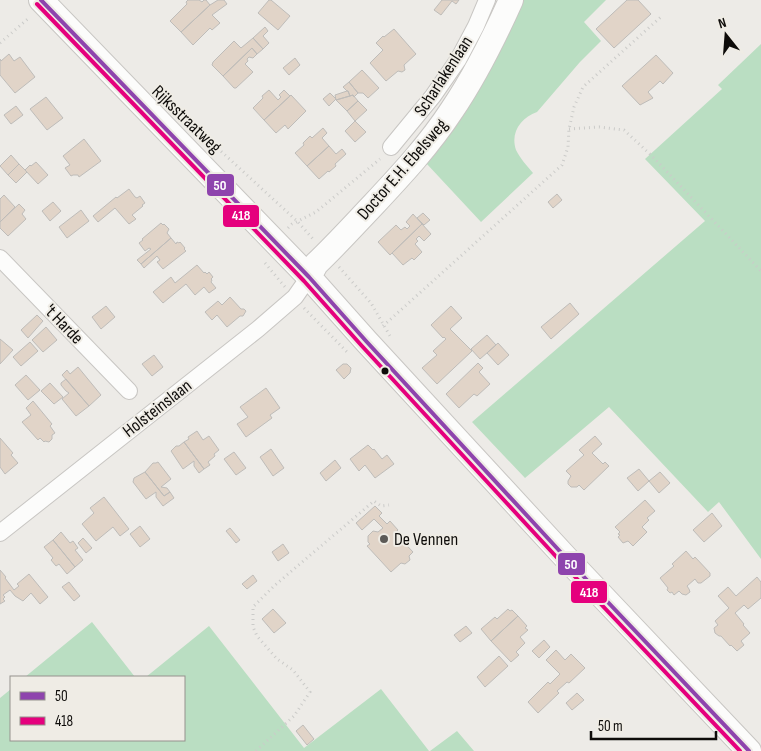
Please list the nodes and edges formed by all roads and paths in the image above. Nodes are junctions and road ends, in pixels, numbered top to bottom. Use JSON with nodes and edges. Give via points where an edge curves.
{"nodes":[{"id":1,"x":486,"y":0,"type":"edge"},
{"id":2,"x":511,"y":0,"type":"edge"},
{"id":3,"x":45,"y":6,"type":"edge"},
{"id":4,"x":663,"y":16,"type":"dead end"},
{"id":5,"x":0,"y":43,"type":"edge"},
{"id":6,"x":185,"y":118,"type":"dead end"},
{"id":7,"x":569,"y":129,"type":"junction"},
{"id":8,"x":391,"y":147,"type":"joint"},
{"id":9,"x":297,"y":221,"type":"junction"},
{"id":10,"x":274,"y":241,"type":"junction"},
{"id":11,"x":326,"y":253,"type":"junction"},
{"id":12,"x":0,"y":258,"type":"edge"},
{"id":13,"x":761,"y":271,"type":"edge"},
{"id":14,"x":309,"y":277,"type":"junction"},
{"id":15,"x":371,"y":303,"type":"dead end"},
{"id":16,"x":366,"y":341,"type":"junction"},
{"id":17,"x":129,"y":391,"type":"dead end"},
{"id":18,"x":389,"y":505,"type":"dead end"},
{"id":19,"x":0,"y":533,"type":"edge"},
{"id":20,"x":256,"y":751,"type":"edge"},
{"id":21,"x":749,"y":751,"type":"edge"}],
"edges":[{"from":1,"to":8,"type":"street","name":"Scharlakenlaan","via":[[458,60]]},
{"from":2,"to":11,"type":"main road","name":"Doctor E.H. Ebelsweg","via":[[477,69],[432,139]]},
{"from":3,"to":5,"type":"path"},
{"from":3,"to":10,"type":"main road","name":"Rijksstraatweg"},
{"from":4,"to":7,"type":"path","via":[[583,87]]},
{"from":6,"to":9,"type":"path","name":"Rijksstraatweg"},
{"from":7,"to":13,"type":"path","via":[[599,127],[624,130]]},
{"from":7,"to":16,"type":"path","via":[[562,165]]},
{"from":8,"to":9,"type":"path","via":[[316,212]]},
{"from":9,"to":10,"type":"path"},
{"from":9,"to":11,"type":"path","name":"Rijksstraatweg"},
{"from":10,"to":14,"type":"main road","name":"Rijksstraatweg"},
{"from":11,"to":14,"type":"main road","name":"Doctor E.H. Ebelsweg"},
{"from":11,"to":15,"type":"path","name":"Rijksstraatweg"},
{"from":12,"to":17,"type":"street","name":"'t Harde"},
{"from":14,"to":16,"type":"main road","name":"Rijksstraatweg"},
{"from":14,"to":19,"type":"street","name":"Holsteinslaan","via":[[295,297],[258,329]]},
{"from":16,"to":21,"type":"main road","name":"Rijksstraatweg"},
{"from":18,"to":20,"type":"path","via":[[381,506],[374,501],[253,607],[253,627],[257,636],[293,670],[310,692],[294,716]]}]}
